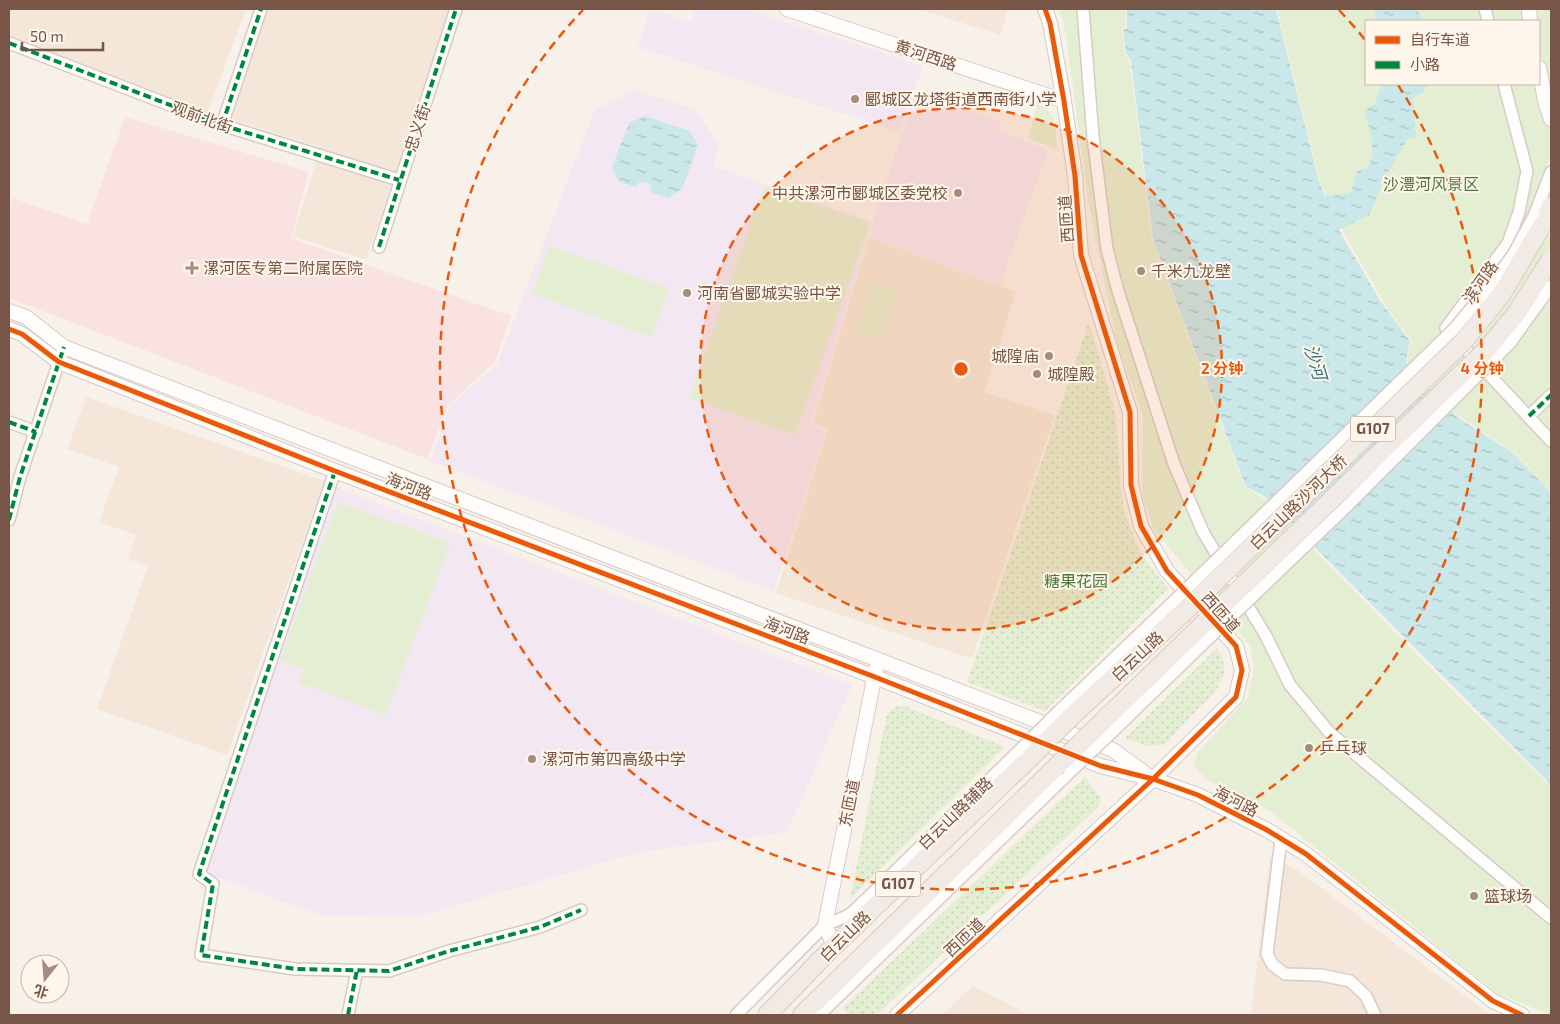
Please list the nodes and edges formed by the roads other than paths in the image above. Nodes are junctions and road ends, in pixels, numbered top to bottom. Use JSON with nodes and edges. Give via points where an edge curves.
{"nodes":[{"id":1,"x":261,"y":9,"type":"edge"},
{"id":2,"x":456,"y":9,"type":"edge"},
{"id":3,"x":787,"y":9,"type":"edge"},
{"id":4,"x":1045,"y":9,"type":"edge"},
{"id":5,"x":1082,"y":9,"type":"edge"},
{"id":6,"x":9,"y":43,"type":"edge"},
{"id":7,"x":1540,"y":73,"type":"edge"},
{"id":8,"x":1504,"y":85,"type":"edge"},
{"id":9,"x":1064,"y":101,"type":"junction"},
{"id":10,"x":1551,"y":119,"type":"edge"},
{"id":11,"x":222,"y":125,"type":"junction"},
{"id":12,"x":1551,"y":172,"type":"edge"},
{"id":13,"x":399,"y":180,"type":"junction"},
{"id":14,"x":1551,"y":206,"type":"edge"},
{"id":15,"x":1538,"y":220,"type":"junction"},
{"id":16,"x":378,"y":247,"type":"dead end"},
{"id":17,"x":1551,"y":259,"type":"edge"},
{"id":18,"x":1551,"y":286,"type":"edge"},
{"id":19,"x":9,"y":312,"type":"edge"},
{"id":20,"x":9,"y":329,"type":"edge"},
{"id":21,"x":64,"y":347,"type":"junction"},
{"id":22,"x":59,"y":362,"type":"junction"},
{"id":23,"x":1551,"y":395,"type":"edge"},
{"id":24,"x":1529,"y":416,"type":"junction"},
{"id":25,"x":9,"y":422,"type":"edge"},
{"id":26,"x":36,"y":432,"type":"junction"},
{"id":27,"x":1551,"y":441,"type":"edge"},
{"id":28,"x":335,"y":471,"type":"junction"},
{"id":29,"x":9,"y":520,"type":"edge"},
{"id":30,"x":1176,"y":610,"type":"joint"},
{"id":31,"x":1203,"y":635,"type":"junction"},
{"id":32,"x":878,"y":659,"type":"junction"},
{"id":33,"x":875,"y":677,"type":"junction"},
{"id":34,"x":1026,"y":753,"type":"junction"},
{"id":35,"x":1063,"y":769,"type":"junction"},
{"id":36,"x":1153,"y":779,"type":"junction"},
{"id":37,"x":1282,"y":839,"type":"junction"},
{"id":38,"x":581,"y":910,"type":"dead end"},
{"id":39,"x":1551,"y":918,"type":"edge"},
{"id":40,"x":825,"y":925,"type":"junction"},
{"id":41,"x":834,"y":946,"type":"junction"},
{"id":42,"x":357,"y":970,"type":"junction"},
{"id":43,"x":348,"y":1015,"type":"edge"},
{"id":44,"x":736,"y":1015,"type":"edge"},
{"id":45,"x":767,"y":1015,"type":"edge"},
{"id":46,"x":802,"y":1015,"type":"edge"},
{"id":47,"x":819,"y":1015,"type":"edge"},
{"id":48,"x":897,"y":1015,"type":"edge"},
{"id":49,"x":1375,"y":1015,"type":"edge"},
{"id":50,"x":1522,"y":1015,"type":"edge"}],
"edges":[{"from":1,"to":11,"type":"street"},
{"from":2,"to":13,"type":"street","name":"忠义街"},
{"from":3,"to":9,"type":"street","name":"黄河西路"},
{"from":4,"to":9,"type":"street","name":"西匝道"},
{"from":5,"to":39,"type":"street","via":[[1107,249],[1174,464],[1203,532],[1266,636],[1290,686],[1310,711],[1329,732]]},
{"from":6,"to":11,"type":"street","name":"观前北街"},
{"from":7,"to":10,"type":"street"},
{"from":8,"to":24,"type":"street","name":"滨河路","via":[[1527,171],[1519,212],[1508,243],[1446,328]]},
{"from":9,"to":36,"type":"street","name":"西匝道","via":[[1075,176],[1081,255],[1130,412],[1131,484],[1141,526],[1167,572],[1236,646],[1242,670],[1236,697]]},
{"from":11,"to":13,"type":"street","name":"观前北街"},
{"from":12,"to":15,"type":"street"},
{"from":13,"to":16,"type":"street","name":"忠义街"},
{"from":14,"to":15,"type":"highway","number":"G107"},
{"from":15,"to":30,"type":"highway","name":"白云山路沙河大桥","number":"G107","bridge":true,"via":[[1502,296],[1463,342]]},
{"from":17,"to":31,"type":"highway","name":"白云山路沙河大桥","number":"G107","bridge":true,"via":[[1516,314],[1487,349]]},
{"from":18,"to":31,"type":"street","bridge":true,"via":[[1510,342],[1353,500]]},
{"from":19,"to":21,"type":"street","name":"海河路","via":[[26,318]]},
{"from":20,"to":22,"type":"street","name":"海河路","via":[[22,334]]},
{"from":21,"to":22,"type":"street"},
{"from":21,"to":32,"type":"street","name":"海河路","via":[[340,456]]},
{"from":22,"to":26,"type":"street"},
{"from":22,"to":28,"type":"street","name":"海河路"},
{"from":23,"to":24,"type":"street"},
{"from":24,"to":27,"type":"street","name":"滨河路"},
{"from":25,"to":26,"type":"street"},
{"from":26,"to":29,"type":"street"},
{"from":28,"to":33,"type":"street","name":"海河路"},
{"from":28,"to":42,"type":"street","via":[[199,874],[213,884],[201,954],[295,968]]},
{"from":30,"to":34,"type":"highway","name":"白云山路","number":"G107","bridge":true},
{"from":31,"to":35,"type":"highway","name":"白云山路","number":"G107","bridge":true},
{"from":32,"to":33,"type":"street","name":"东匝道"},
{"from":32,"to":36,"type":"street","name":"海河路","via":[[1113,750]]},
{"from":33,"to":36,"type":"street","name":"海河路","via":[[1102,766]]},
{"from":33,"to":40,"type":"street","name":"东匝道"},
{"from":34,"to":40,"type":"street","name":"白云山路辅路","via":[[854,911]]},
{"from":34,"to":41,"type":"highway","name":"白云山路","number":"G107"},
{"from":35,"to":46,"type":"highway","name":"白云山路","number":"G107"},
{"from":35,"to":47,"type":"street"},
{"from":36,"to":37,"type":"street","name":"海河路","via":[[1198,795]]},
{"from":36,"to":48,"type":"street","name":"西匝道"},
{"from":37,"to":49,"type":"street","via":[[1267,954],[1273,965],[1285,974],[1321,974],[1350,981],[1366,996]]},
{"from":37,"to":50,"type":"street","name":"海河路","via":[[1306,854],[1493,1001]]},
{"from":38,"to":42,"type":"street","via":[[540,927],[389,971]]},
{"from":40,"to":41,"type":"street"},
{"from":40,"to":44,"type":"street","name":"白云山路辅路"},
{"from":41,"to":45,"type":"highway","name":"白云山路","number":"G107"},
{"from":42,"to":43,"type":"street"}]}
